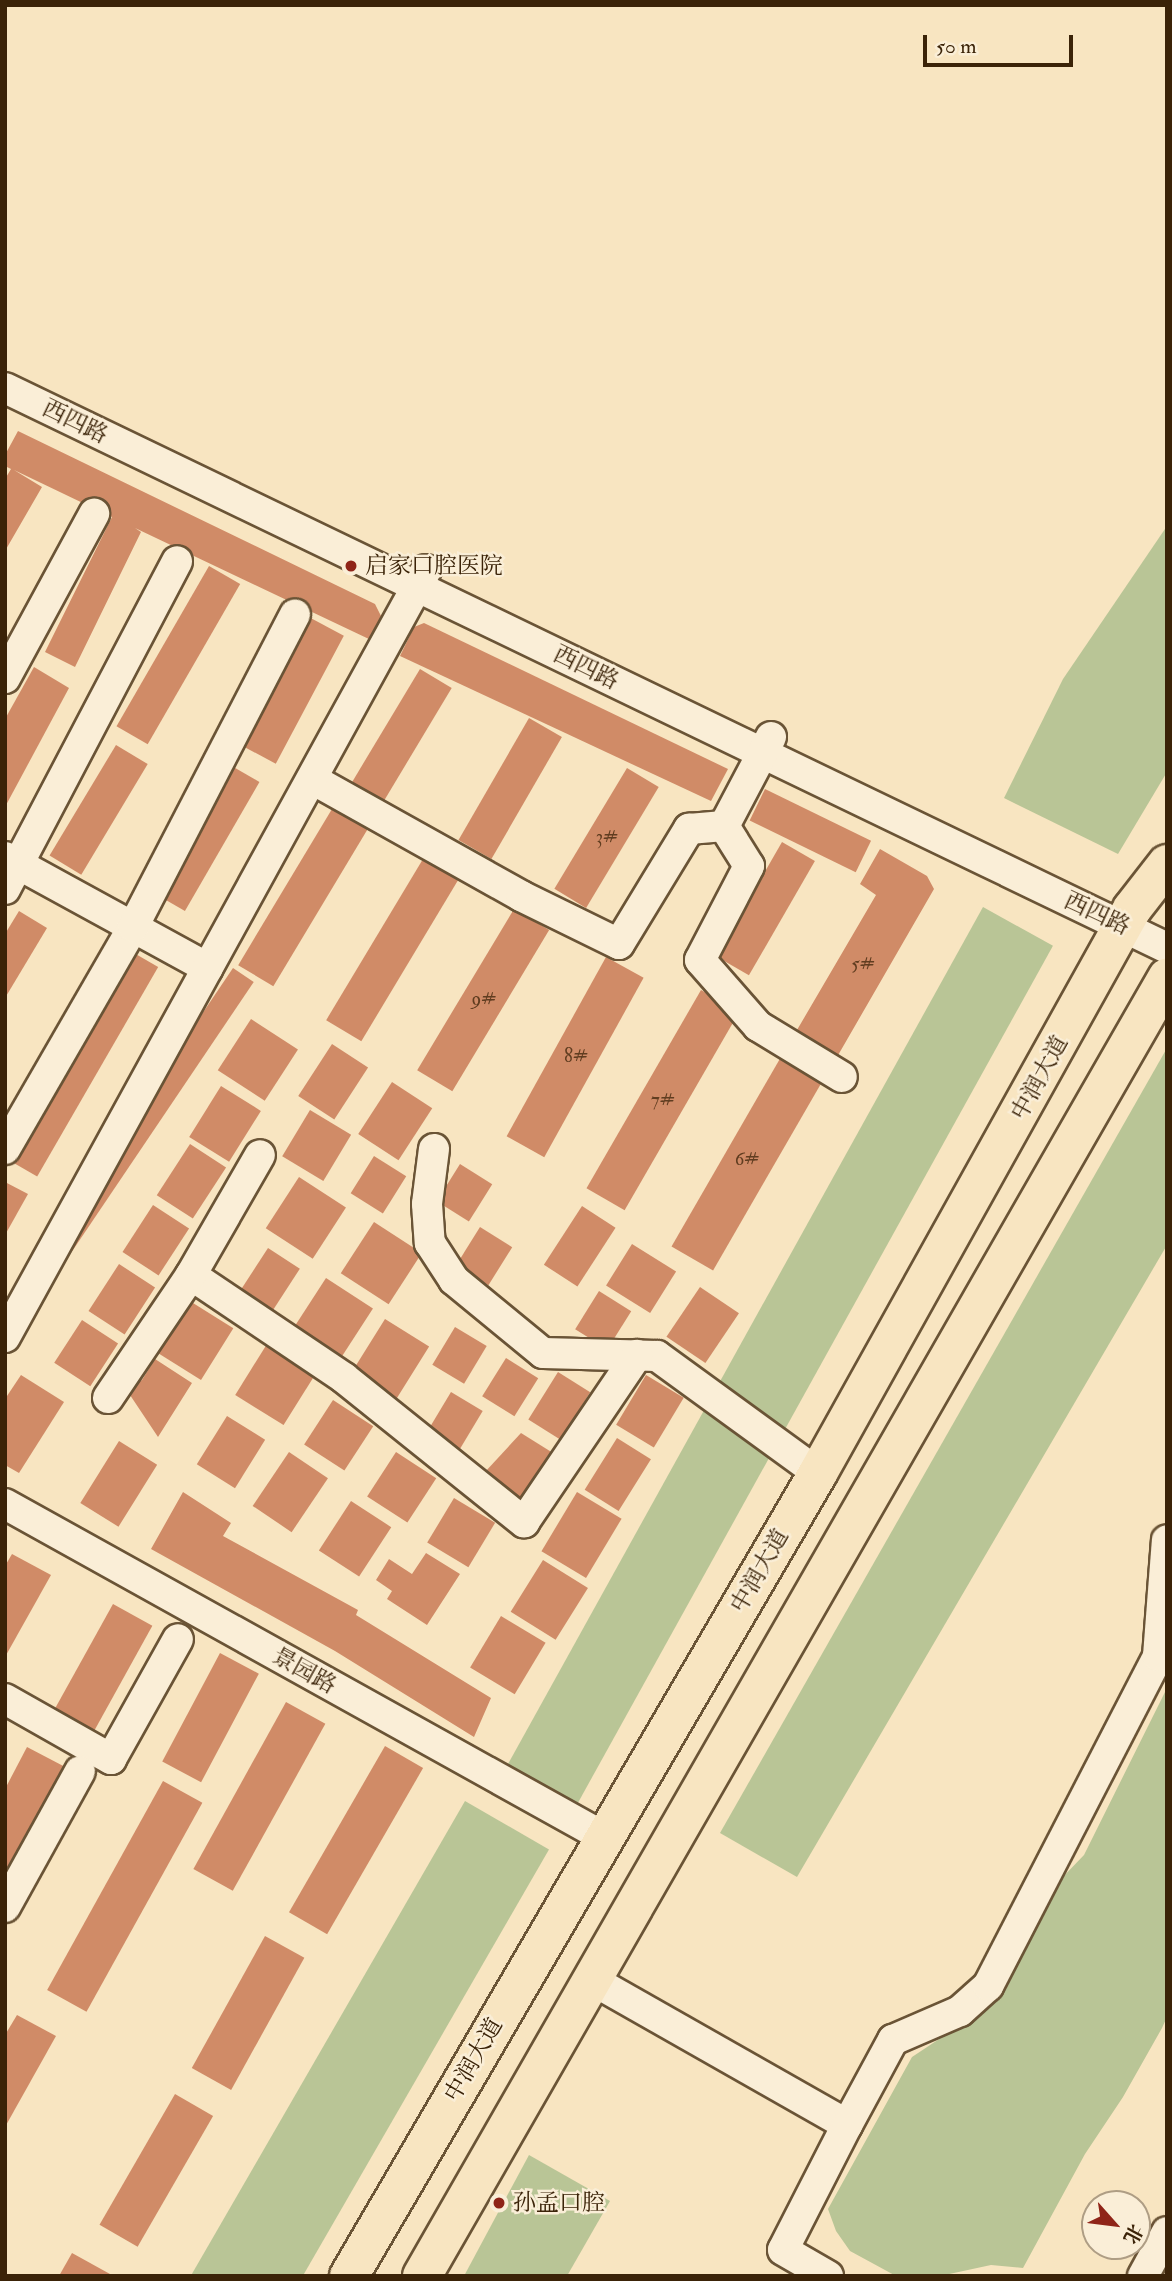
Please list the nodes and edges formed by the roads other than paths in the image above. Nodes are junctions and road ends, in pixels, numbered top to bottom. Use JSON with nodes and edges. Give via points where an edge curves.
{"nodes":[{"id":1,"x":5,"y":371,"type":"edge"},
{"id":2,"x":5,"y":388,"type":"edge"},
{"id":3,"x":94,"y":514,"type":"dead end"},
{"id":4,"x":177,"y":561,"type":"dead end"},
{"id":5,"x":422,"y":578,"type":"junction"},
{"id":6,"x":295,"y":614,"type":"dead end"},
{"id":7,"x":5,"y":678,"type":"edge"},
{"id":8,"x":767,"y":745,"type":"junction"},
{"id":9,"x":312,"y":779,"type":"junction"},
{"id":10,"x":724,"y":825,"type":"junction"},
{"id":11,"x":1167,"y":864,"type":"edge"},
{"id":12,"x":9,"y":870,"type":"edge"},
{"id":13,"x":1128,"y":918,"type":"junction"},
{"id":14,"x":1167,"y":926,"type":"edge"},
{"id":15,"x":133,"y":927,"type":"junction"},
{"id":16,"x":1167,"y":948,"type":"edge"},
{"id":17,"x":208,"y":968,"type":"junction"},
{"id":18,"x":1167,"y":978,"type":"edge"},
{"id":19,"x":842,"y":1077,"type":"dead end"},
{"id":20,"x":5,"y":1149,"type":"edge"},
{"id":21,"x":434,"y":1149,"type":"dead end"},
{"id":22,"x":260,"y":1155,"type":"dead end"},
{"id":23,"x":191,"y":1275,"type":"junction"},
{"id":24,"x":5,"y":1337,"type":"edge"},
{"id":25,"x":637,"y":1355,"type":"junction"},
{"id":26,"x":108,"y":1398,"type":"dead end"},
{"id":27,"x":818,"y":1473,"type":"junction"},
{"id":28,"x":5,"y":1504,"type":"edge"},
{"id":29,"x":1167,"y":1540,"type":"edge"},
{"id":30,"x":178,"y":1639,"type":"dead end"},
{"id":31,"x":5,"y":1699,"type":"edge"},
{"id":32,"x":80,"y":1771,"type":"dead end"},
{"id":33,"x":604,"y":1837,"type":"junction"},
{"id":34,"x":5,"y":1907,"type":"edge"},
{"id":35,"x":594,"y":1980,"type":"junction"},
{"id":36,"x":847,"y":2125,"type":"junction"},
{"id":37,"x":1167,"y":2232,"type":"edge"},
{"id":38,"x":349,"y":2276,"type":"edge"},
{"id":39,"x":422,"y":2276,"type":"edge"},
{"id":40,"x":828,"y":2276,"type":"edge"},
{"id":41,"x":1143,"y":2276,"type":"edge"}],
"edges":[{"from":1,"to":5,"type":"street","name":"西四路"},
{"from":2,"to":5,"type":"street","name":"西四路"},
{"from":3,"to":7,"type":"street"},
{"from":4,"to":12,"type":"street"},
{"from":5,"to":8,"type":"street","name":"西四路"},
{"from":5,"to":9,"type":"street"},
{"from":6,"to":15,"type":"street"},
{"from":8,"to":10,"type":"street"},
{"from":8,"to":13,"type":"street","name":"西四路"},
{"from":9,"to":10,"type":"street","via":[[521,896],[619,944],[689,830]]},
{"from":9,"to":17,"type":"street"},
{"from":10,"to":19,"type":"street","via":[[749,866],[700,960],[758,1026]]},
{"from":11,"to":13,"type":"main road","name":"中润大道"},
{"from":12,"to":15,"type":"street"},
{"from":13,"to":14,"type":"street","name":"西四路"},
{"from":13,"to":16,"type":"street","name":"西四路"},
{"from":13,"to":27,"type":"main road","name":"中润大道"},
{"from":15,"to":17,"type":"street"},
{"from":15,"to":20,"type":"street"},
{"from":17,"to":24,"type":"street"},
{"from":18,"to":35,"type":"main road"},
{"from":21,"to":25,"type":"street","via":[[427,1204],[430,1244],[454,1280],[542,1353]]},
{"from":22,"to":23,"type":"street"},
{"from":23,"to":25,"type":"street","via":[[344,1378],[524,1522]]},
{"from":23,"to":26,"type":"street"},
{"from":25,"to":27,"type":"street","via":[[657,1356],[668,1363]]},
{"from":27,"to":33,"type":"main road","name":"中润大道"},
{"from":28,"to":33,"type":"street","name":"景园路"},
{"from":29,"to":36,"type":"street","via":[[1158,1656],[988,1986],[960,2011],[894,2040]]},
{"from":30,"to":31,"type":"street","via":[[111,1759]]},
{"from":32,"to":34,"type":"street"},
{"from":33,"to":38,"type":"main road","name":"中润大道"},
{"from":35,"to":36,"type":"street"},
{"from":35,"to":39,"type":"main road"},
{"from":36,"to":40,"type":"street","via":[[783,2250]]},
{"from":37,"to":41,"type":"street"}]}
